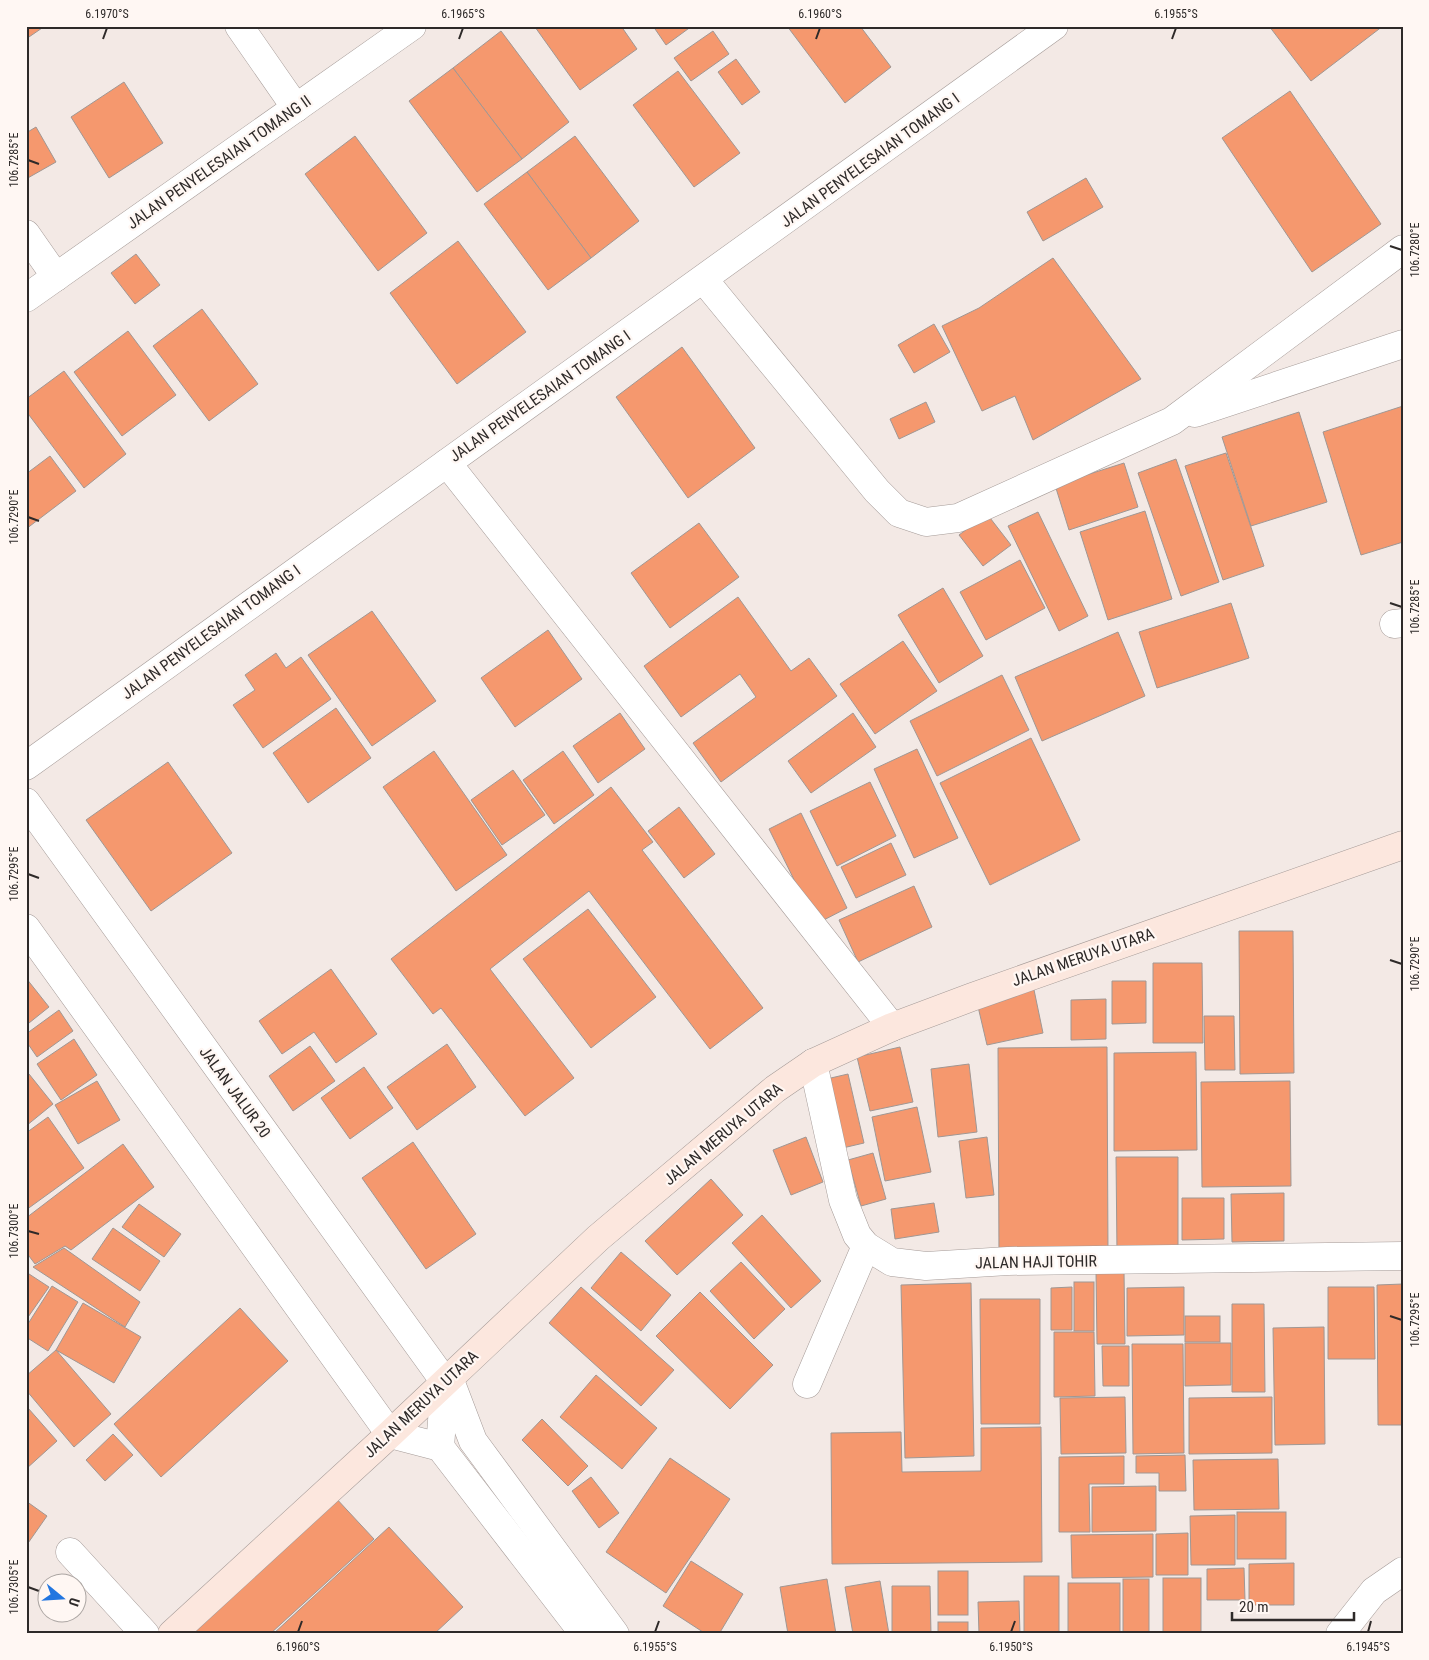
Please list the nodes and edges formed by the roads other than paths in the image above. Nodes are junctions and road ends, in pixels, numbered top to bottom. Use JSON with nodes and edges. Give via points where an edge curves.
{"nodes":[{"id":1,"x":239,"y":26,"type":"edge"},
{"id":2,"x":412,"y":26,"type":"edge"},
{"id":3,"x":1054,"y":26,"type":"edge"},
{"id":4,"x":296,"y":108,"type":"junction"},
{"id":5,"x":26,"y":234,"type":"edge"},
{"id":6,"x":1403,"y":249,"type":"edge"},
{"id":7,"x":56,"y":277,"type":"junction"},
{"id":8,"x":704,"y":280,"type":"junction"},
{"id":9,"x":26,"y":298,"type":"edge"},
{"id":10,"x":1403,"y":344,"type":"edge"},
{"id":11,"x":1172,"y":421,"type":"junction"},
{"id":12,"x":447,"y":463,"type":"junction"},
{"id":13,"x":26,"y":766,"type":"edge"},
{"id":14,"x":26,"y":802,"type":"edge"},
{"id":15,"x":1403,"y":845,"type":"edge"},
{"id":16,"x":26,"y":928,"type":"edge"},
{"id":17,"x":892,"y":1027,"type":"junction"},
{"id":18,"x":813,"y":1064,"type":"junction"},
{"id":19,"x":866,"y":1246,"type":"junction"},
{"id":20,"x":1403,"y":1256,"type":"edge"},
{"id":21,"x":447,"y":1380,"type":"junction"},
{"id":22,"x":807,"y":1384,"type":"dead end"},
{"id":23,"x":390,"y":1434,"type":"junction"},
{"id":24,"x":440,"y":1448,"type":"junction"},
{"id":25,"x":70,"y":1552,"type":"dead end"},
{"id":26,"x":1403,"y":1571,"type":"edge"},
{"id":27,"x":145,"y":1634,"type":"edge"},
{"id":28,"x":172,"y":1634,"type":"edge"},
{"id":29,"x":584,"y":1634,"type":"edge"},
{"id":30,"x":615,"y":1634,"type":"edge"},
{"id":31,"x":1340,"y":1634,"type":"edge"}],
"edges":[{"from":1,"to":4,"type":"street"},
{"from":2,"to":4,"type":"street","name":"JALAN PENYELESAIAN TOMANG II"},
{"from":3,"to":8,"type":"street","name":"JALAN PENYELESAIAN TOMANG I"},
{"from":4,"to":7,"type":"street","name":"JALAN PENYELESAIAN TOMANG II"},
{"from":5,"to":7,"type":"street"},
{"from":6,"to":11,"type":"street"},
{"from":7,"to":9,"type":"street","name":"JALAN PENYELESAIAN TOMANG II"},
{"from":8,"to":11,"type":"street","via":[[877,491],[900,513],[926,522],[958,518]]},
{"from":8,"to":12,"type":"street","name":"JALAN PENYELESAIAN TOMANG I"},
{"from":10,"to":11,"type":"street"},
{"from":12,"to":13,"type":"street","name":"JALAN PENYELESAIAN TOMANG I"},
{"from":12,"to":17,"type":"street"},
{"from":14,"to":21,"type":"street","name":"JALAN JALUR 20"},
{"from":15,"to":17,"type":"main road","name":"JALAN MERUYA UTARA"},
{"from":16,"to":23,"type":"street"},
{"from":17,"to":18,"type":"main road","name":"JALAN MERUYA UTARA"},
{"from":18,"to":19,"type":"street","name":"JALAN HAJI TOHIR","via":[[843,1200],[857,1235]]},
{"from":18,"to":21,"type":"main road","name":"JALAN MERUYA UTARA","via":[[775,1089],[598,1238]]},
{"from":19,"to":20,"type":"street","name":"JALAN HAJI TOHIR","via":[[892,1262],[926,1266]]},
{"from":19,"to":22,"type":"street"},
{"from":21,"to":23,"type":"main road","name":"JALAN MERUYA UTARA"},
{"from":21,"to":24,"type":"street"},
{"from":21,"to":30,"type":"street","name":"JALAN JALUR 20","via":[[473,1441]]},
{"from":23,"to":24,"type":"street"},
{"from":23,"to":28,"type":"main road","name":"JALAN MERUYA UTARA"},
{"from":24,"to":29,"type":"street"},
{"from":25,"to":27,"type":"street"},
{"from":26,"to":31,"type":"street","via":[[1374,1591]]}]}
